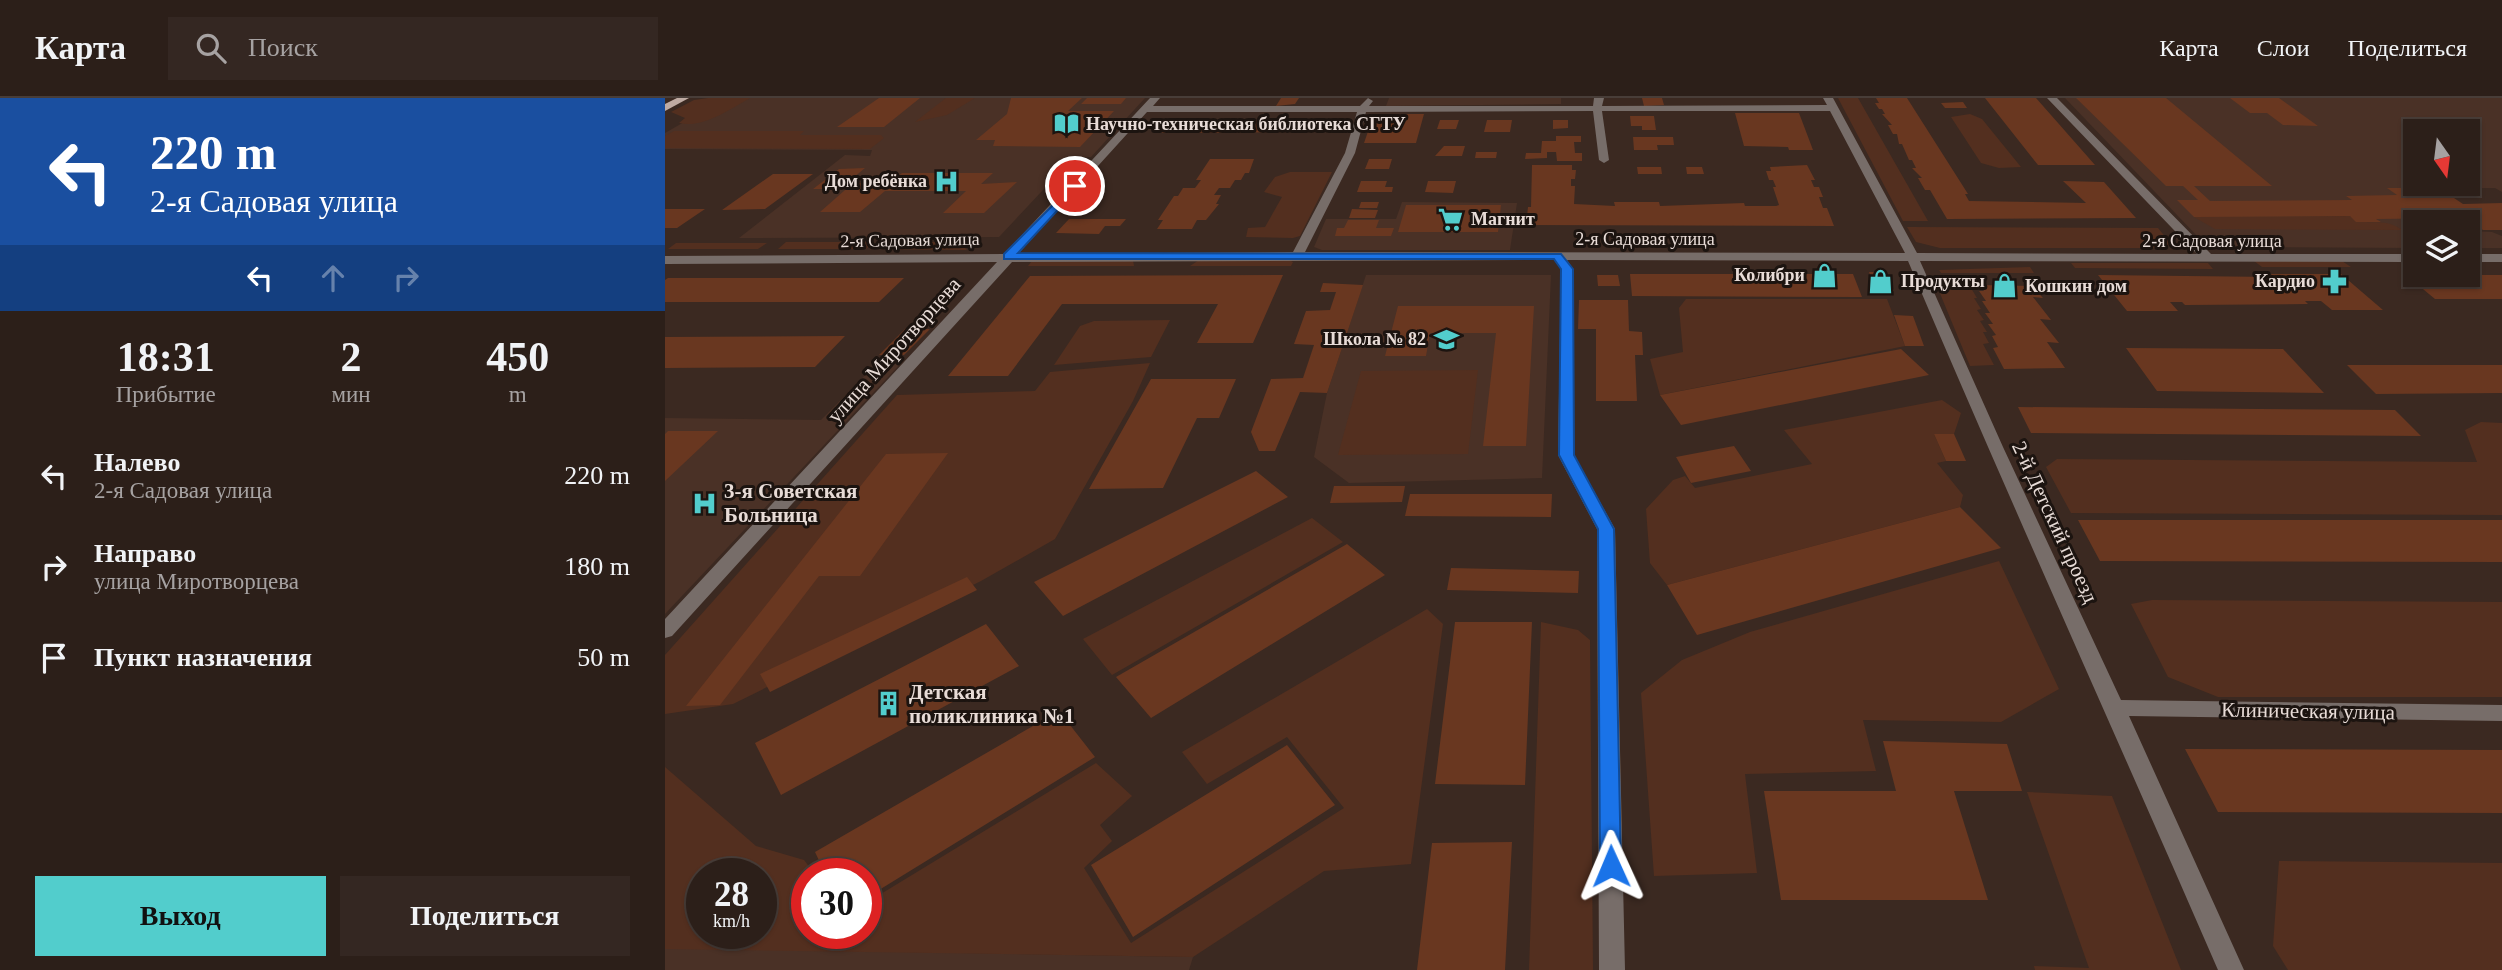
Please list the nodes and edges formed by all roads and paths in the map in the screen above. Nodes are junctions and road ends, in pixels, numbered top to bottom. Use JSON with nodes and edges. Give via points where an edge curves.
{"nodes":[{"id":1,"x":684,"y":98,"type":"edge"},
{"id":2,"x":1370,"y":98,"type":"edge"},
{"id":3,"x":2052,"y":98,"type":"edge"},
{"id":4,"x":1598,"y":102,"type":"edge"},
{"id":5,"x":1150,"y":103,"type":"edge"},
{"id":6,"x":1831,"y":103,"type":"edge"},
{"id":7,"x":665,"y":108,"type":"edge"},
{"id":8,"x":1362,"y":109,"type":"junction"},
{"id":9,"x":1604,"y":160,"type":"dead end"},
{"id":10,"x":1297,"y":256,"type":"junction"},
{"id":11,"x":1557,"y":256,"type":"junction"},
{"id":12,"x":1007,"y":257,"type":"junction"},
{"id":13,"x":1913,"y":257,"type":"junction"},
{"id":14,"x":2208,"y":258,"type":"junction"},
{"id":15,"x":2403,"y":258,"type":"edge"},
{"id":16,"x":2480,"y":258,"type":"edge"},
{"id":17,"x":2502,"y":258,"type":"edge"},
{"id":18,"x":665,"y":260,"type":"edge"},
{"id":19,"x":665,"y":631,"type":"edge"},
{"id":20,"x":2113,"y":708,"type":"junction"},
{"id":21,"x":2502,"y":713,"type":"edge"},
{"id":22,"x":1612,"y":970,"type":"edge"},
{"id":23,"x":2231,"y":970,"type":"edge"}],
"edges":[{"from":1,"to":7,"type":"main road"},
{"from":2,"to":8,"type":"street"},
{"from":3,"to":14,"type":"street"},
{"from":4,"to":6,"type":"street"},
{"from":4,"to":8,"type":"street"},
{"from":4,"to":9,"type":"street"},
{"from":5,"to":8,"type":"street"},
{"from":5,"to":12,"type":"street","name":"улица Миротворцева"},
{"from":6,"to":13,"type":"street","name":"2-й Детский проезд"},
{"from":8,"to":10,"type":"street","via":[[1350,153]]},
{"from":10,"to":11,"type":"street","name":"2-я Садовая улица"},
{"from":10,"to":12,"type":"street","name":"2-я Садовая улица"},
{"from":11,"to":13,"type":"street","name":"2-я Садовая улица"},
{"from":11,"to":22,"type":"street","via":[[1567,269],[1566,455],[1606,529]]},
{"from":12,"to":18,"type":"street","name":"2-я Садовая улица"},
{"from":12,"to":19,"type":"street","name":"улица Миротворцева"},
{"from":13,"to":14,"type":"street","name":"2-я Садовая улица"},
{"from":13,"to":20,"type":"street","name":"2-й Детский проезд"},
{"from":14,"to":15,"type":"street","name":"2-я Садовая улица"},
{"from":16,"to":17,"type":"street"},
{"from":20,"to":21,"type":"street","name":"Клиническая улица"},
{"from":20,"to":23,"type":"street","name":"2-й Детский проезд"}]}
